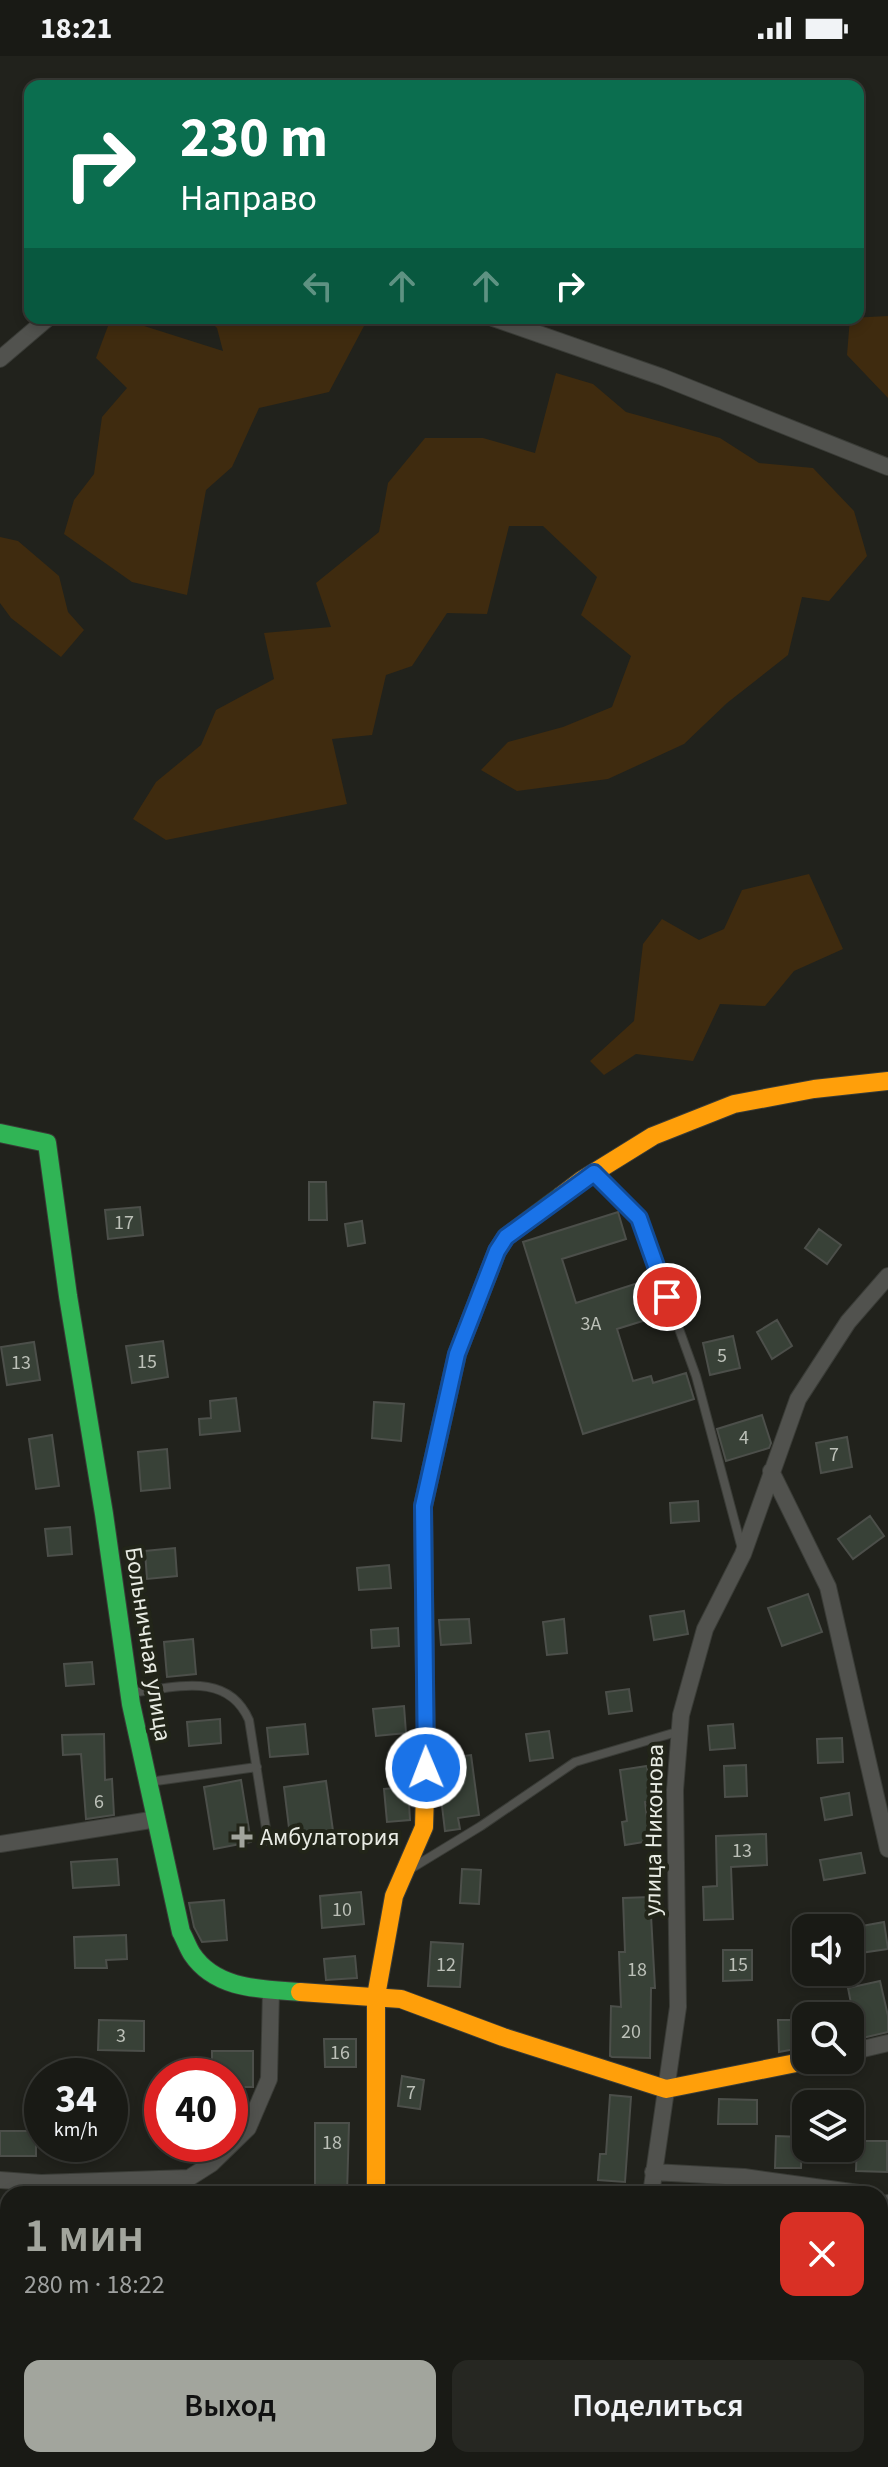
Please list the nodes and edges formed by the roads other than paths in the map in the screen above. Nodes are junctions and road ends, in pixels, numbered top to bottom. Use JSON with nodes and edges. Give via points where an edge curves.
{"nodes":[{"id":1,"x":41,"y":324,"type":"edge"},
{"id":2,"x":510,"y":324,"type":"edge"},
{"id":3,"x":0,"y":359,"type":"edge"},
{"id":4,"x":888,"y":467,"type":"edge"},
{"id":5,"x":888,"y":1081,"type":"edge"},
{"id":6,"x":0,"y":1133,"type":"edge"},
{"id":7,"x":594,"y":1173,"type":"junction"},
{"id":8,"x":888,"y":1276,"type":"edge"},
{"id":9,"x":771,"y":1471,"type":"junction"},
{"id":10,"x":743,"y":1554,"type":"junction"},
{"id":11,"x":129,"y":1693,"type":"junction"},
{"id":12,"x":680,"y":1731,"type":"junction"},
{"id":13,"x":257,"y":1767,"type":"junction"},
{"id":14,"x":148,"y":1782,"type":"junction"},
{"id":15,"x":157,"y":1819,"type":"junction"},
{"id":16,"x":268,"y":1841,"type":"dead end"},
{"id":17,"x":0,"y":1844,"type":"edge"},
{"id":18,"x":888,"y":1849,"type":"edge"},
{"id":19,"x":404,"y":1873,"type":"junction"},
{"id":20,"x":271,"y":1990,"type":"junction"},
{"id":21,"x":376,"y":1996,"type":"junction"},
{"id":22,"x":888,"y":2043,"type":"edge"},
{"id":23,"x":864,"y":2049,"type":"edge"},
{"id":24,"x":792,"y":2064,"type":"edge"},
{"id":25,"x":666,"y":2089,"type":"junction"},
{"id":26,"x":653,"y":2172,"type":"junction"},
{"id":27,"x":0,"y":2180,"type":"edge"},
{"id":28,"x":376,"y":2186,"type":"edge"},
{"id":29,"x":652,"y":2186,"type":"edge"},
{"id":30,"x":809,"y":2186,"type":"edge"}],
"edges":[{"from":1,"to":3,"type":"street"},
{"from":2,"to":4,"type":"street","via":[[662,377]]},
{"from":5,"to":7,"type":"street","via":[[734,1104],[653,1136]]},
{"from":6,"to":11,"type":"street","name":"Больничная улица","via":[[47,1143]]},
{"from":7,"to":10,"type":"lane","via":[[639,1218],[696,1376]]},
{"from":7,"to":19,"type":"street","via":[[506,1237],[457,1354],[423,1506],[424,1827]]},
{"from":8,"to":9,"type":"street","name":"улица Никонова","via":[[848,1322],[798,1399]]},
{"from":9,"to":10,"type":"street","name":"улица Никонова"},
{"from":9,"to":18,"type":"street","via":[[828,1587]]},
{"from":10,"to":12,"type":"street","name":"улица Никонова","via":[[705,1629]]},
{"from":11,"to":13,"type":"lane","via":[[205,1685],[234,1697],[249,1720]]},
{"from":11,"to":14,"type":"street","name":"Больничная улица"},
{"from":12,"to":19,"type":"lane","via":[[575,1762]]},
{"from":12,"to":25,"type":"street","name":"улица Никонова","via":[[675,1790],[678,2007]]},
{"from":13,"to":14,"type":"lane"},
{"from":13,"to":16,"type":"lane"},
{"from":14,"to":15,"type":"street","name":"Больничная улица"},
{"from":15,"to":17,"type":"street"},
{"from":15,"to":20,"type":"street","name":"Больничная улица","via":[[181,1932],[193,1956],[234,1985]]},
{"from":19,"to":21,"type":"street","via":[[394,1896]]},
{"from":20,"to":21,"type":"street","name":"Больничная улица"},
{"from":20,"to":27,"type":"street","via":[[269,2079],[248,2128],[211,2164],[189,2178]]},
{"from":21,"to":25,"type":"street","name":"Больничная улица","via":[[401,1999]]},
{"from":21,"to":28,"type":"street"},
{"from":22,"to":23,"type":"street"},
{"from":24,"to":25,"type":"street"},
{"from":25,"to":26,"type":"street","name":"улица Никонова"},
{"from":26,"to":29,"type":"street","name":"улица Никонова"},
{"from":26,"to":30,"type":"street"}]}
